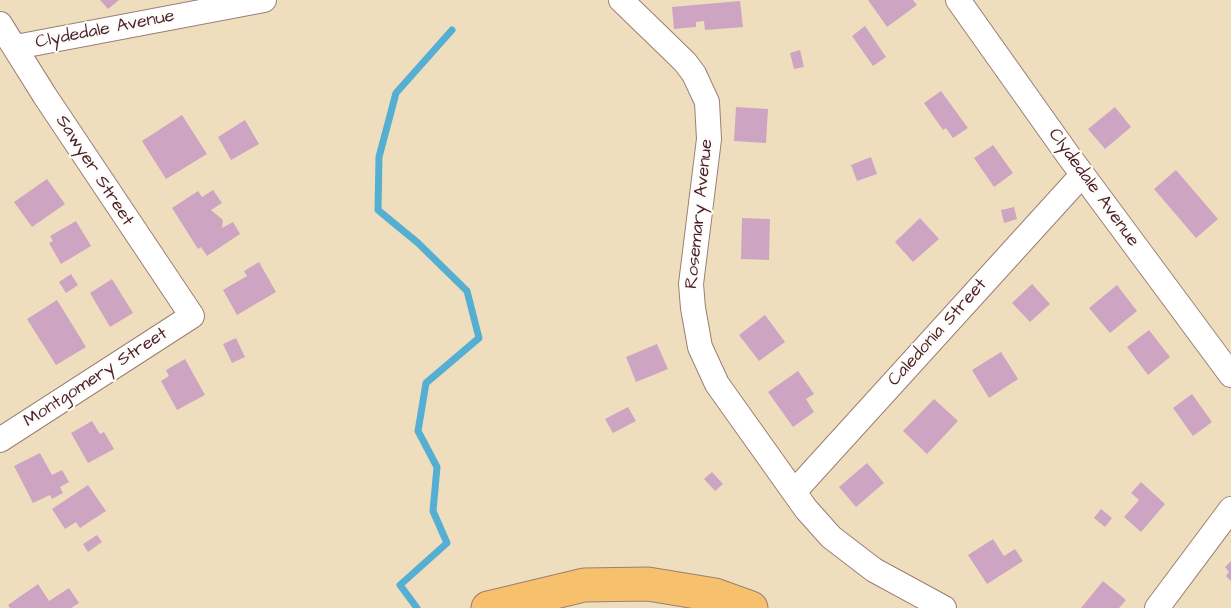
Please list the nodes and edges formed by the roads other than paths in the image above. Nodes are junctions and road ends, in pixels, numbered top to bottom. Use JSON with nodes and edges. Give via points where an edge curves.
{"nodes":[{"id":1,"x":264,"y":0,"type":"edge"},
{"id":2,"x":621,"y":0,"type":"edge"},
{"id":3,"x":958,"y":0,"type":"edge"},
{"id":4,"x":0,"y":24,"type":"edge"},
{"id":5,"x":16,"y":47,"type":"junction"},
{"id":6,"x":1082,"y":175,"type":"junction"},
{"id":7,"x":192,"y":316,"type":"joint"},
{"id":8,"x":1231,"y":375,"type":"edge"},
{"id":9,"x":0,"y":440,"type":"edge"},
{"id":10,"x":794,"y":492,"type":"junction"},
{"id":11,"x":1231,"y":509,"type":"edge"},
{"id":12,"x":488,"y":608,"type":"edge"},
{"id":13,"x":751,"y":608,"type":"edge"},
{"id":14,"x":944,"y":608,"type":"edge"},
{"id":15,"x":1157,"y":608,"type":"edge"}],
"edges":[{"from":1,"to":5,"type":"street","name":"Clydedale Avenue"},
{"from":2,"to":10,"type":"street","name":"Rosemary Avenue","via":[[685,62],[707,102],[709,139],[692,284],[700,347],[717,384]]},
{"from":3,"to":6,"type":"street","name":"Clydedale Avenue"},
{"from":4,"to":5,"type":"street","name":"Sawyer Street"},
{"from":5,"to":7,"type":"street","name":"Sawyer Street"},
{"from":6,"to":8,"type":"street","name":"Clydedale Avenue"},
{"from":6,"to":10,"type":"street","name":"Caledonia Street"},
{"from":7,"to":9,"type":"street","name":"Montgomery Street"},
{"from":10,"to":14,"type":"street","name":"Rosemary Avenue","via":[[821,526],[847,550],[874,570]]},
{"from":11,"to":15,"type":"street"},
{"from":12,"to":13,"type":"highway","via":[[584,585],[648,584],[715,595]]}]}
